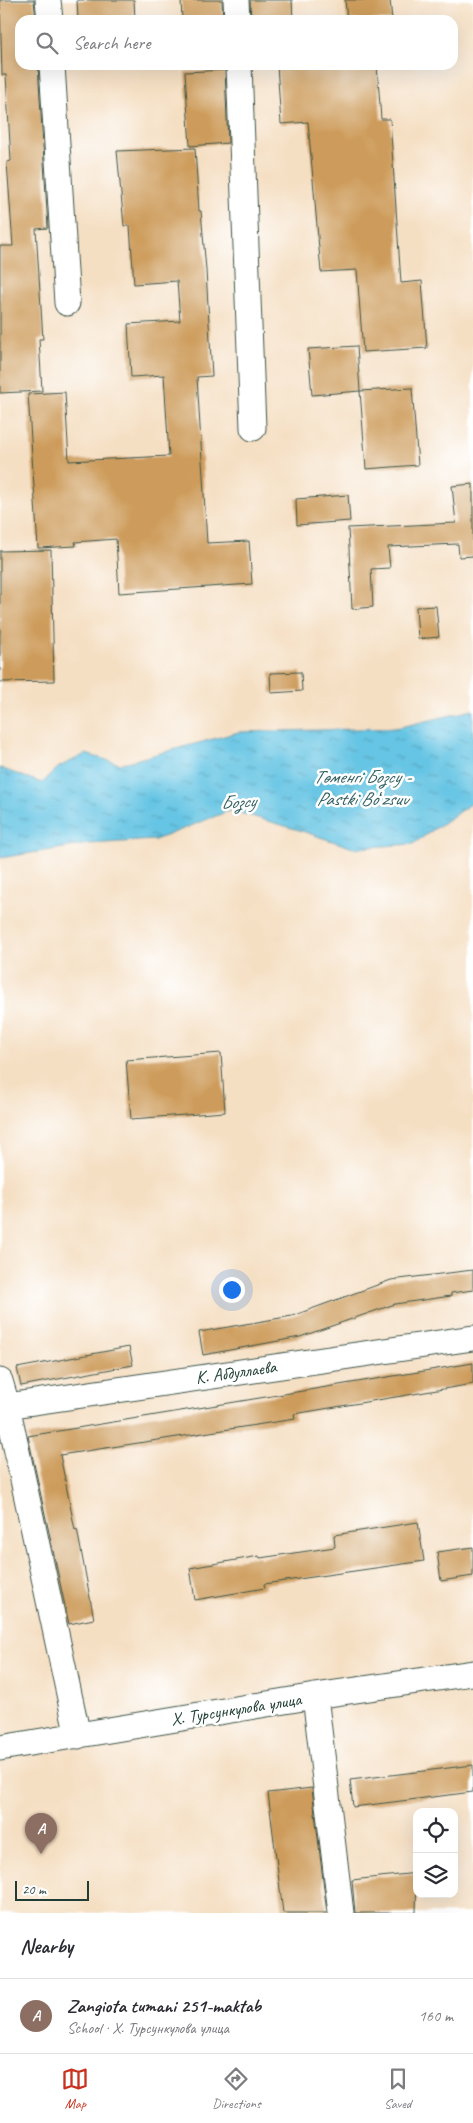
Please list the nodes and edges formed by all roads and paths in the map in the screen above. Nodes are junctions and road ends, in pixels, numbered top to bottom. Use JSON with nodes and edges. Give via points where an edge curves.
{"nodes":[{"id":1,"x":48,"y":0,"type":"edge"},
{"id":2,"x":236,"y":0,"type":"edge"},
{"id":3,"x":50,"y":15,"type":"edge"},
{"id":4,"x":237,"y":15,"type":"edge"},
{"id":5,"x":52,"y":70,"type":"edge"},
{"id":6,"x":239,"y":70,"type":"edge"},
{"id":7,"x":67,"y":303,"type":"dead end"},
{"id":8,"x":254,"y":428,"type":"dead end"},
{"id":9,"x":473,"y":1338,"type":"edge"},
{"id":10,"x":0,"y":1381,"type":"edge"},
{"id":11,"x":4,"y":1406,"type":"edge"},
{"id":12,"x":473,"y":1673,"type":"edge"},
{"id":13,"x":314,"y":1696,"type":"junction"},
{"id":14,"x":78,"y":1736,"type":"junction"},
{"id":15,"x":0,"y":1748,"type":"edge"},
{"id":16,"x":341,"y":1913,"type":"edge"}],
"edges":[{"from":1,"to":3,"type":"street"},
{"from":2,"to":4,"type":"street"},
{"from":5,"to":7,"type":"street"},
{"from":6,"to":8,"type":"street"},
{"from":9,"to":11,"type":"street","name":"К. Абдуллаева"},
{"from":10,"to":11,"type":"street"},
{"from":11,"to":14,"type":"street"},
{"from":12,"to":13,"type":"street","name":"Х. Турсункулова улица"},
{"from":13,"to":14,"type":"street","name":"Х. Турсункулова улица"},
{"from":13,"to":16,"type":"street"},
{"from":14,"to":15,"type":"street","name":"Х. Турсункулова улица"}]}
